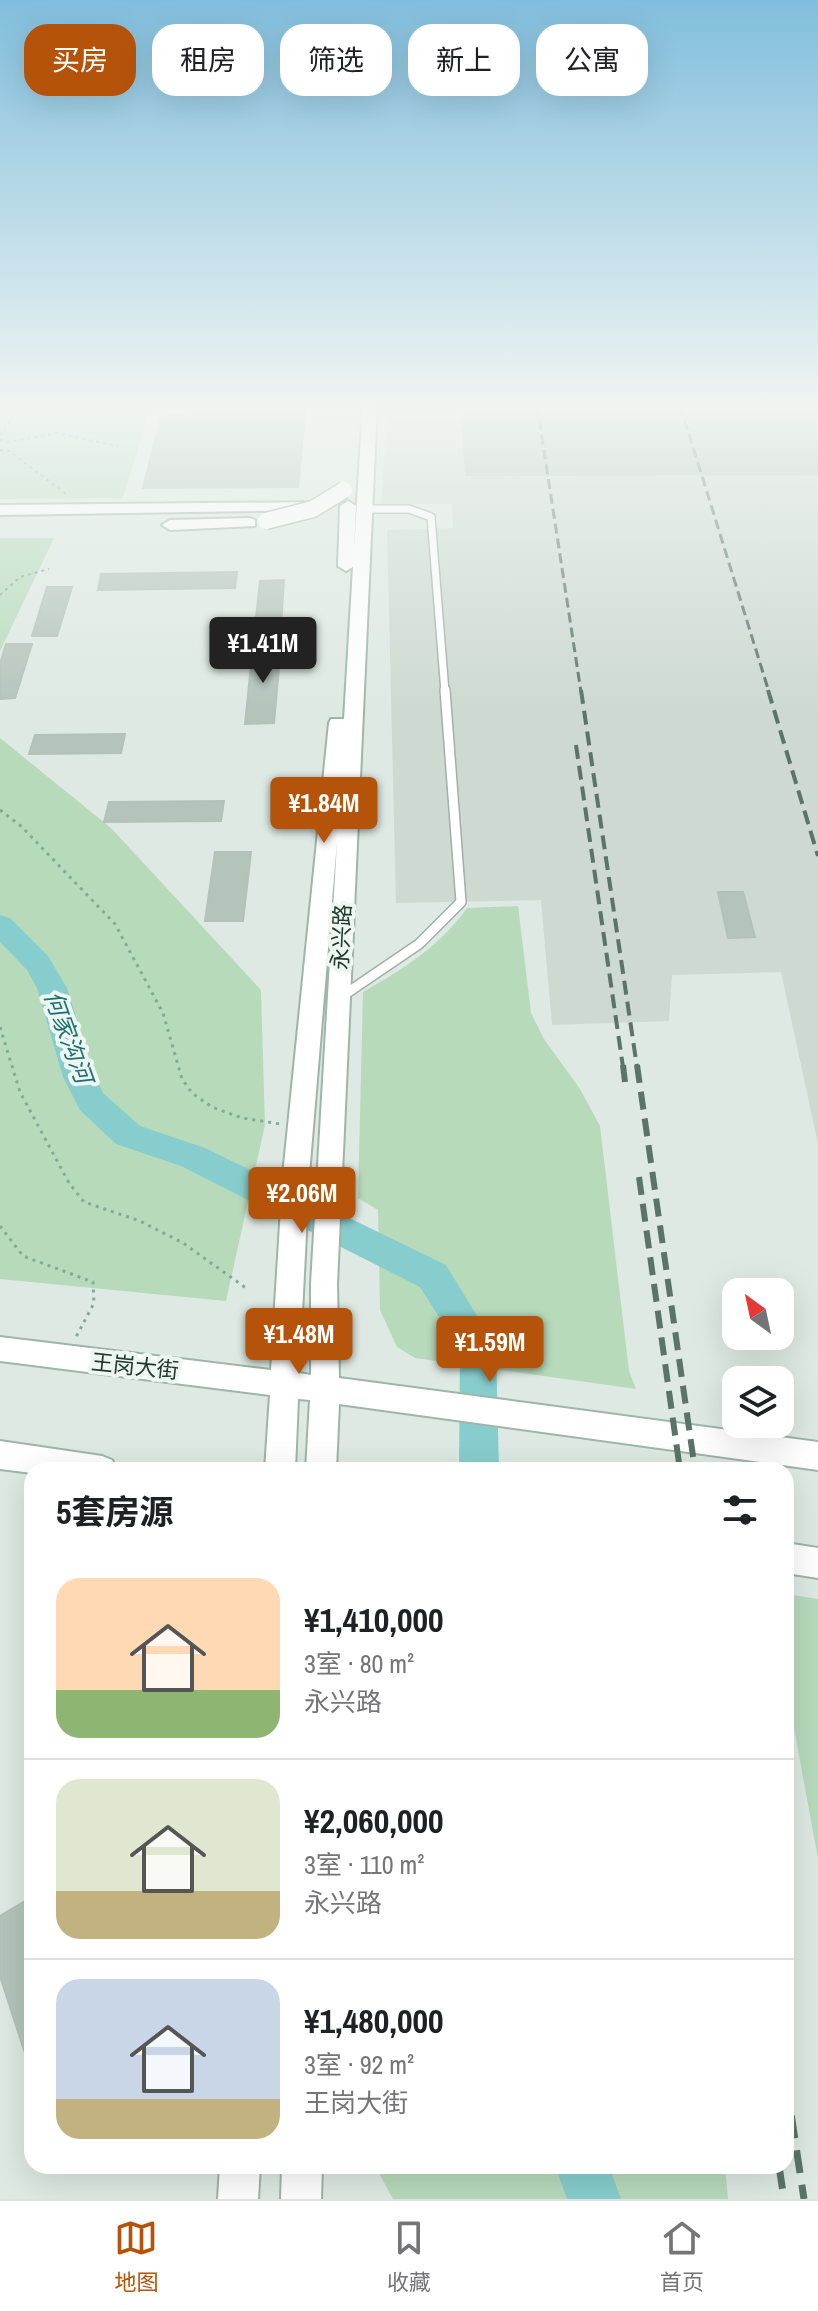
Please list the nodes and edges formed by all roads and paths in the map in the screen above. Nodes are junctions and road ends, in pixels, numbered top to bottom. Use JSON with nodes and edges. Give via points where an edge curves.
{"nodes":[{"id":1,"x":314,"y":508,"type":"edge"},
{"id":2,"x":0,"y":510,"type":"edge"},
{"id":3,"x":359,"y":510,"type":"junction"},
{"id":4,"x":0,"y":522,"type":"edge"},
{"id":5,"x":49,"y":569,"type":"dead end"},
{"id":6,"x":0,"y":595,"type":"edge"},
{"id":7,"x":0,"y":810,"type":"edge"},
{"id":8,"x":338,"y":999,"type":"junction"},
{"id":9,"x":0,"y":1027,"type":"edge"},
{"id":10,"x":285,"y":1125,"type":"dead end"},
{"id":11,"x":0,"y":1226,"type":"edge"},
{"id":12,"x":246,"y":1288,"type":"dead end"},
{"id":13,"x":0,"y":1349,"type":"edge"},
{"id":14,"x":65,"y":1358,"type":"junction"},
{"id":15,"x":283,"y":1385,"type":"junction"},
{"id":16,"x":325,"y":1389,"type":"junction"},
{"id":17,"x":0,"y":1455,"type":"edge"},
{"id":18,"x":818,"y":1456,"type":"edge"},
{"id":19,"x":48,"y":1462,"type":"edge"},
{"id":20,"x":280,"y":1462,"type":"edge"},
{"id":21,"x":321,"y":1462,"type":"edge"},
{"id":22,"x":794,"y":1559,"type":"edge"},
{"id":23,"x":818,"y":1563,"type":"edge"},
{"id":24,"x":240,"y":2174,"type":"edge"},
{"id":25,"x":302,"y":2174,"type":"edge"},
{"id":26,"x":238,"y":2199,"type":"edge"},
{"id":27,"x":301,"y":2199,"type":"edge"}],
"edges":[{"from":1,"to":4,"type":"main road","bridge":true,"via":[[232,524]]},
{"from":2,"to":3,"type":"main road"},
{"from":3,"to":4,"type":"main road"},
{"from":3,"to":8,"type":"main road","name":"永兴路"},
{"from":3,"to":8,"type":"lane","via":[[410,509],[431,517],[461,902],[397,962]]},
{"from":3,"to":15,"type":"main road","name":"永兴路","via":[[296,1175]]},
{"from":5,"to":6,"type":"path","via":[[20,577]]},
{"from":7,"to":10,"type":"path","via":[[115,924],[163,1013],[182,1079],[192,1093],[232,1115]]},
{"from":8,"to":16,"type":"main road","name":"永兴路","via":[[324,1284]]},
{"from":9,"to":12,"type":"path","via":[[20,1092],[84,1202],[183,1243]]},
{"from":11,"to":14,"type":"path","via":[[23,1256],[93,1282],[94,1303]]},
{"from":13,"to":14,"type":"main road","name":"王岗大街"},
{"from":14,"to":15,"type":"main road","name":"王岗大街"},
{"from":15,"to":16,"type":"main road","name":"王岗大街"},
{"from":15,"to":20,"type":"main road","name":"永兴路"},
{"from":16,"to":18,"type":"main road","name":"王岗大街"},
{"from":16,"to":21,"type":"main road","name":"永兴路"},
{"from":17,"to":19,"type":"main road"},
{"from":22,"to":23,"type":"main road"},
{"from":24,"to":26,"type":"main road"},
{"from":25,"to":27,"type":"main road"}]}
